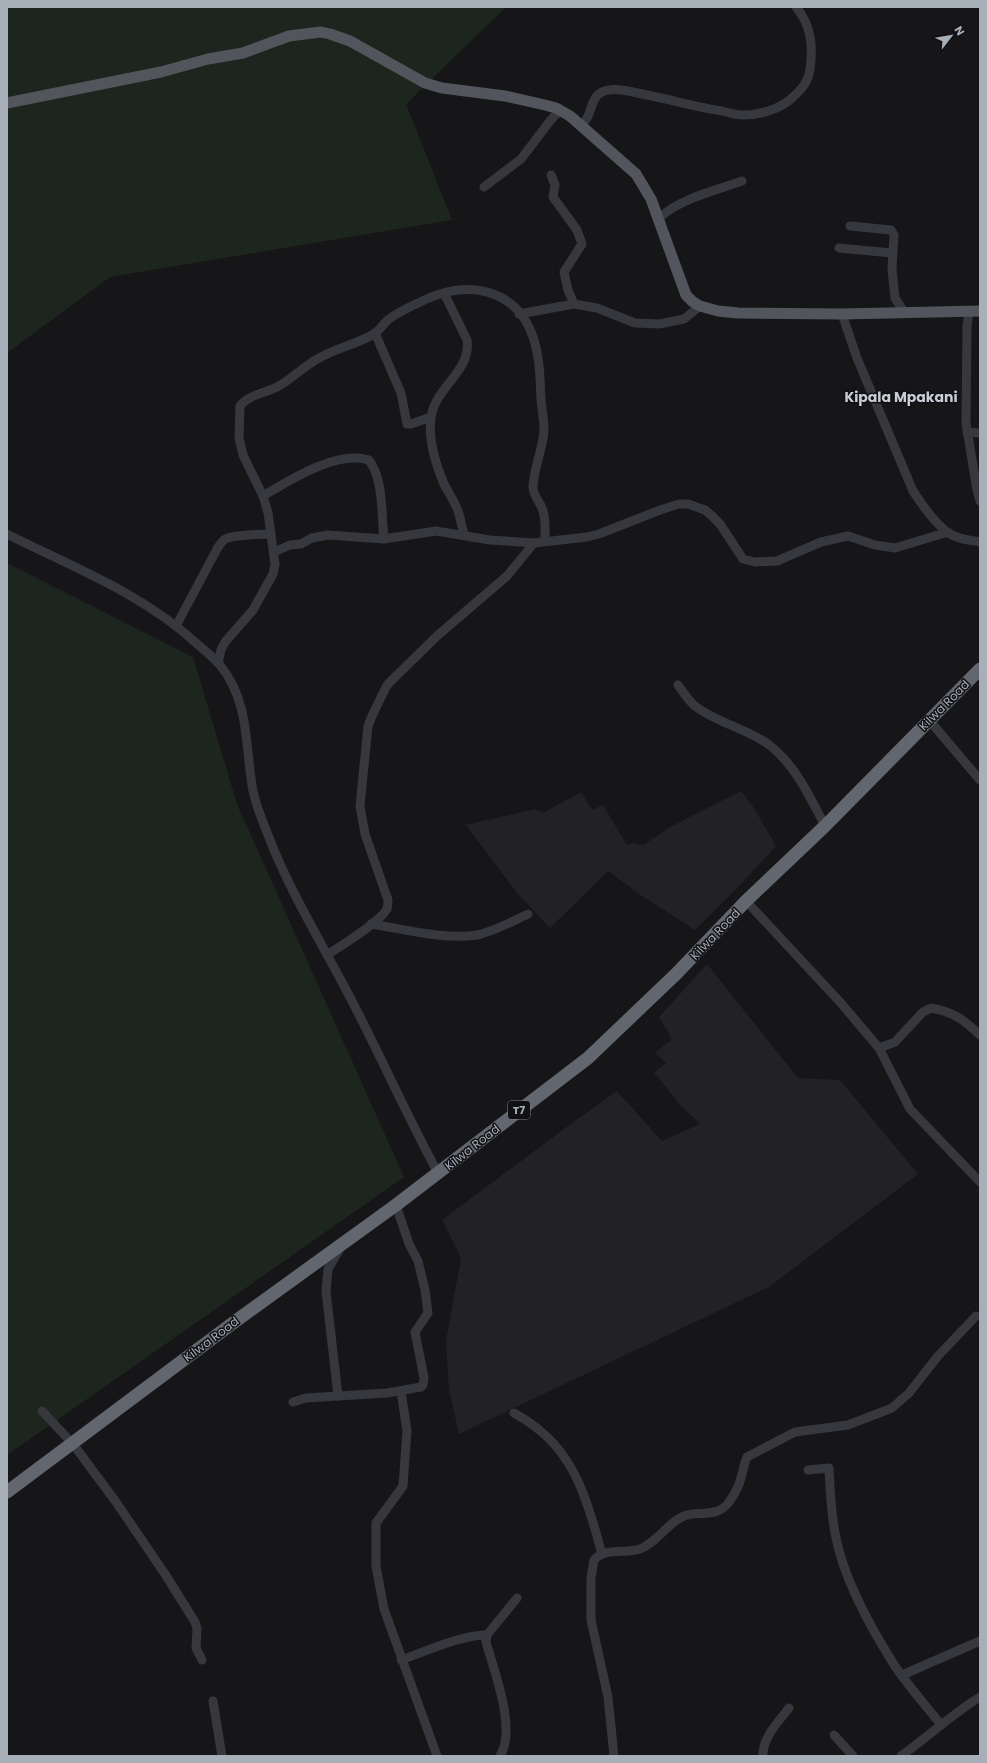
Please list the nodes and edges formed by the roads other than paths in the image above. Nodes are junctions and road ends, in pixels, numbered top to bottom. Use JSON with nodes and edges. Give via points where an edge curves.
{"nodes":[{"id":1,"x":796,"y":7,"type":"edge"},
{"id":2,"x":7,"y":103,"type":"edge"},
{"id":3,"x":560,"y":110,"type":"junction"},
{"id":4,"x":580,"y":125,"type":"junction"},
{"id":5,"x":551,"y":175,"type":"dead end"},
{"id":6,"x":742,"y":181,"type":"dead end"},
{"id":7,"x":484,"y":187,"type":"dead end"},
{"id":8,"x":659,"y":218,"type":"junction"},
{"id":9,"x":850,"y":226,"type":"dead end"},
{"id":10,"x":839,"y":248,"type":"dead end"},
{"id":11,"x":892,"y":253,"type":"junction"},
{"id":12,"x":444,"y":293,"type":"junction"},
{"id":13,"x":574,"y":304,"type":"junction"},
{"id":14,"x":700,"y":306,"type":"junction"},
{"id":15,"x":980,"y":311,"type":"edge"},
{"id":16,"x":904,"y":312,"type":"junction"},
{"id":17,"x":969,"y":312,"type":"junction"},
{"id":18,"x":519,"y":314,"type":"junction"},
{"id":19,"x":842,"y":314,"type":"junction"},
{"id":20,"x":375,"y":333,"type":"junction"},
{"id":21,"x":431,"y":417,"type":"junction"},
{"id":22,"x":967,"y":432,"type":"junction"},
{"id":23,"x":980,"y":433,"type":"edge"},
{"id":24,"x":263,"y":496,"type":"junction"},
{"id":25,"x":980,"y":501,"type":"edge"},
{"id":26,"x":948,"y":532,"type":"junction"},
{"id":27,"x":7,"y":534,"type":"edge"},
{"id":28,"x":271,"y":534,"type":"junction"},
{"id":29,"x":464,"y":535,"type":"junction"},
{"id":30,"x":384,"y":539,"type":"junction"},
{"id":31,"x":545,"y":541,"type":"junction"},
{"id":32,"x":980,"y":542,"type":"edge"},
{"id":33,"x":534,"y":543,"type":"junction"},
{"id":34,"x":274,"y":552,"type":"junction"},
{"id":35,"x":176,"y":626,"type":"junction"},
{"id":36,"x":218,"y":663,"type":"junction"},
{"id":37,"x":980,"y":669,"type":"edge"},
{"id":38,"x":678,"y":685,"type":"dead end"},
{"id":39,"x":929,"y":720,"type":"junction"},
{"id":40,"x":980,"y":780,"type":"edge"},
{"id":41,"x":825,"y":826,"type":"junction"},
{"id":42,"x":746,"y":901,"type":"junction"},
{"id":43,"x":528,"y":914,"type":"dead end"},
{"id":44,"x":371,"y":924,"type":"junction"},
{"id":45,"x":327,"y":955,"type":"junction"},
{"id":46,"x":980,"y":1035,"type":"edge"},
{"id":47,"x":879,"y":1048,"type":"junction"},
{"id":48,"x":438,"y":1173,"type":"junction"},
{"id":49,"x":980,"y":1182,"type":"edge"},
{"id":50,"x":396,"y":1205,"type":"junction"},
{"id":51,"x":344,"y":1241,"type":"junction"},
{"id":52,"x":976,"y":1316,"type":"dead end"},
{"id":53,"x":401,"y":1392,"type":"junction"},
{"id":54,"x":338,"y":1396,"type":"junction"},
{"id":55,"x":294,"y":1402,"type":"dead end"},
{"id":56,"x":42,"y":1411,"type":"dead end"},
{"id":57,"x":514,"y":1413,"type":"dead end"},
{"id":58,"x":72,"y":1444,"type":"junction"},
{"id":59,"x":808,"y":1470,"type":"dead end"},
{"id":60,"x":7,"y":1492,"type":"edge"},
{"id":61,"x":602,"y":1554,"type":"junction"},
{"id":62,"x":517,"y":1598,"type":"dead end"},
{"id":63,"x":487,"y":1635,"type":"junction"},
{"id":64,"x":980,"y":1641,"type":"edge"},
{"id":65,"x":202,"y":1660,"type":"dead end"},
{"id":66,"x":401,"y":1660,"type":"junction"},
{"id":67,"x":902,"y":1675,"type":"junction"},
{"id":68,"x":980,"y":1698,"type":"edge"},
{"id":69,"x":213,"y":1701,"type":"dead end"},
{"id":70,"x":789,"y":1708,"type":"dead end"},
{"id":71,"x":941,"y":1725,"type":"junction"},
{"id":72,"x":834,"y":1735,"type":"dead end"},
{"id":73,"x":222,"y":1756,"type":"edge"},
{"id":74,"x":437,"y":1756,"type":"edge"},
{"id":75,"x":500,"y":1756,"type":"edge"},
{"id":76,"x":614,"y":1756,"type":"edge"},
{"id":77,"x":764,"y":1756,"type":"edge"},
{"id":78,"x":853,"y":1756,"type":"edge"},
{"id":79,"x":901,"y":1756,"type":"edge"}],
"edges":[{"from":1,"to":4,"type":"street","via":[[807,24],[812,56],[808,81],[786,104],[773,110],[743,115],[619,89],[608,90],[595,98],[588,117]]},
{"from":2,"to":3,"type":"main road","via":[[243,53],[289,36],[321,32],[350,41],[425,83],[442,88],[512,98]]},
{"from":3,"to":4,"type":"main road"},
{"from":3,"to":7,"type":"street","via":[[521,159]]},
{"from":4,"to":8,"type":"main road","via":[[636,174]]},
{"from":5,"to":13,"type":"street","via":[[555,185],[553,197],[577,230],[582,244],[564,272]]},
{"from":6,"to":8,"type":"street","via":[[694,197],[669,209]]},
{"from":8,"to":14,"type":"main road","via":[[686,295]]},
{"from":9,"to":11,"type":"street","via":[[891,230],[894,235]]},
{"from":10,"to":11,"type":"street"},
{"from":11,"to":16,"type":"street","via":[[895,298]]},
{"from":12,"to":18,"type":"street","via":[[469,289],[491,292],[513,306]]},
{"from":12,"to":20,"type":"street","via":[[399,312]]},
{"from":12,"to":21,"type":"street","via":[[467,340],[468,348],[463,364],[438,397]]},
{"from":13,"to":14,"type":"street","via":[[588,305],[647,325],[684,319]]},
{"from":13,"to":18,"type":"street"},
{"from":14,"to":19,"type":"main road","via":[[738,313]]},
{"from":15,"to":17,"type":"main road"},
{"from":16,"to":17,"type":"main road"},
{"from":16,"to":19,"type":"main road"},
{"from":17,"to":22,"type":"street","via":[[966,370]]},
{"from":18,"to":31,"type":"street","via":[[533,335],[539,372],[544,430],[533,486],[535,497],[543,511]]},
{"from":19,"to":26,"type":"street","via":[[857,358],[913,491],[927,511]]},
{"from":20,"to":21,"type":"street","via":[[401,393],[407,424]]},
{"from":20,"to":24,"type":"street","via":[[318,358],[279,386],[250,398],[240,406],[239,438],[243,455]]},
{"from":21,"to":29,"type":"street","via":[[438,469],[459,514]]},
{"from":22,"to":23,"type":"street"},
{"from":22,"to":25,"type":"street"},
{"from":24,"to":28,"type":"street"},
{"from":24,"to":30,"type":"street","via":[[304,473],[338,460],[355,457],[368,460],[379,483]]},
{"from":26,"to":31,"type":"street","via":[[895,548],[875,545],[848,536],[821,542],[777,561],[755,562],[743,559],[720,524],[705,510],[688,504],[679,504],[599,534]]},
{"from":26,"to":32,"type":"street"},
{"from":27,"to":35,"type":"street","via":[[115,586]]},
{"from":28,"to":34,"type":"street"},
{"from":28,"to":35,"type":"street","via":[[228,538],[223,542]]},
{"from":29,"to":30,"type":"street","via":[[436,532]]},
{"from":29,"to":33,"type":"street","via":[[490,540]]},
{"from":30,"to":34,"type":"street","via":[[328,535]]},
{"from":31,"to":33,"type":"street"},
{"from":33,"to":44,"type":"street","via":[[507,576],[437,636],[389,683],[368,726],[360,806],[365,834],[388,900],[386,910]]},
{"from":34,"to":36,"type":"street","via":[[273,574],[253,610],[220,650]]},
{"from":35,"to":36,"type":"street"},
{"from":36,"to":45,"type":"street","via":[[233,683],[241,707],[247,733],[252,787],[267,833],[284,874]]},
{"from":37,"to":39,"type":"highway","name":"Kilwa Road","number":"T7"},
{"from":38,"to":41,"type":"street","via":[[695,706],[710,716],[754,736],[782,758],[806,790]]},
{"from":39,"to":40,"type":"street"},
{"from":39,"to":41,"type":"highway","name":"Kilwa Road","number":"T7"},
{"from":41,"to":42,"type":"highway","name":"Kilwa Road","number":"T7"},
{"from":42,"to":47,"type":"street","via":[[844,1006]]},
{"from":42,"to":48,"type":"highway","name":"Kilwa Road","number":"T7","via":[[676,974],[588,1058]]},
{"from":43,"to":44,"type":"street","via":[[497,929],[461,937]]},
{"from":44,"to":45,"type":"street"},
{"from":45,"to":48,"type":"street"},
{"from":46,"to":47,"type":"street","via":[[965,1020],[932,1008],[923,1012],[895,1042]]},
{"from":47,"to":49,"type":"street","via":[[910,1109]]},
{"from":48,"to":50,"type":"highway","name":"Kilwa Road","number":"T7"},
{"from":50,"to":51,"type":"highway","name":"Kilwa Road","number":"T7"},
{"from":50,"to":53,"type":"street","via":[[409,1244],[418,1261],[428,1313],[415,1332],[424,1382],[422,1386]]},
{"from":51,"to":54,"type":"street","via":[[328,1269],[326,1282]]},
{"from":51,"to":58,"type":"highway","name":"Kilwa Road","number":"T7"},
{"from":52,"to":61,"type":"street","via":[[938,1356],[909,1393],[892,1408],[848,1425],[795,1432],[747,1457],[736,1491],[726,1506],[710,1514],[684,1516],[641,1549]]},
{"from":53,"to":54,"type":"street"},
{"from":53,"to":66,"type":"street","via":[[407,1431],[403,1486],[376,1523],[375,1546],[378,1586]]},
{"from":54,"to":55,"type":"street","via":[[306,1398]]},
{"from":56,"to":58,"type":"street"},
{"from":57,"to":61,"type":"street","via":[[545,1434],[574,1473],[585,1494]]},
{"from":58,"to":60,"type":"highway","name":"Kilwa Road","number":"T7"},
{"from":58,"to":65,"type":"street","via":[[116,1502],[190,1612],[196,1624],[196,1648]]},
{"from":59,"to":67,"type":"street","via":[[829,1468],[831,1513],[842,1560],[868,1618]]},
{"from":61,"to":76,"type":"street","via":[[592,1563],[591,1620],[608,1697]]},
{"from":62,"to":63,"type":"street"},
{"from":63,"to":66,"type":"street","via":[[466,1638]]},
{"from":63,"to":75,"type":"street","via":[[486,1642],[506,1718],[507,1735]]},
{"from":64,"to":67,"type":"street"},
{"from":66,"to":74,"type":"street"},
{"from":67,"to":71,"type":"street"},
{"from":68,"to":71,"type":"street"},
{"from":69,"to":73,"type":"street"},
{"from":70,"to":77,"type":"street","via":[[769,1734]]},
{"from":71,"to":79,"type":"street"},
{"from":72,"to":78,"type":"street"}]}
